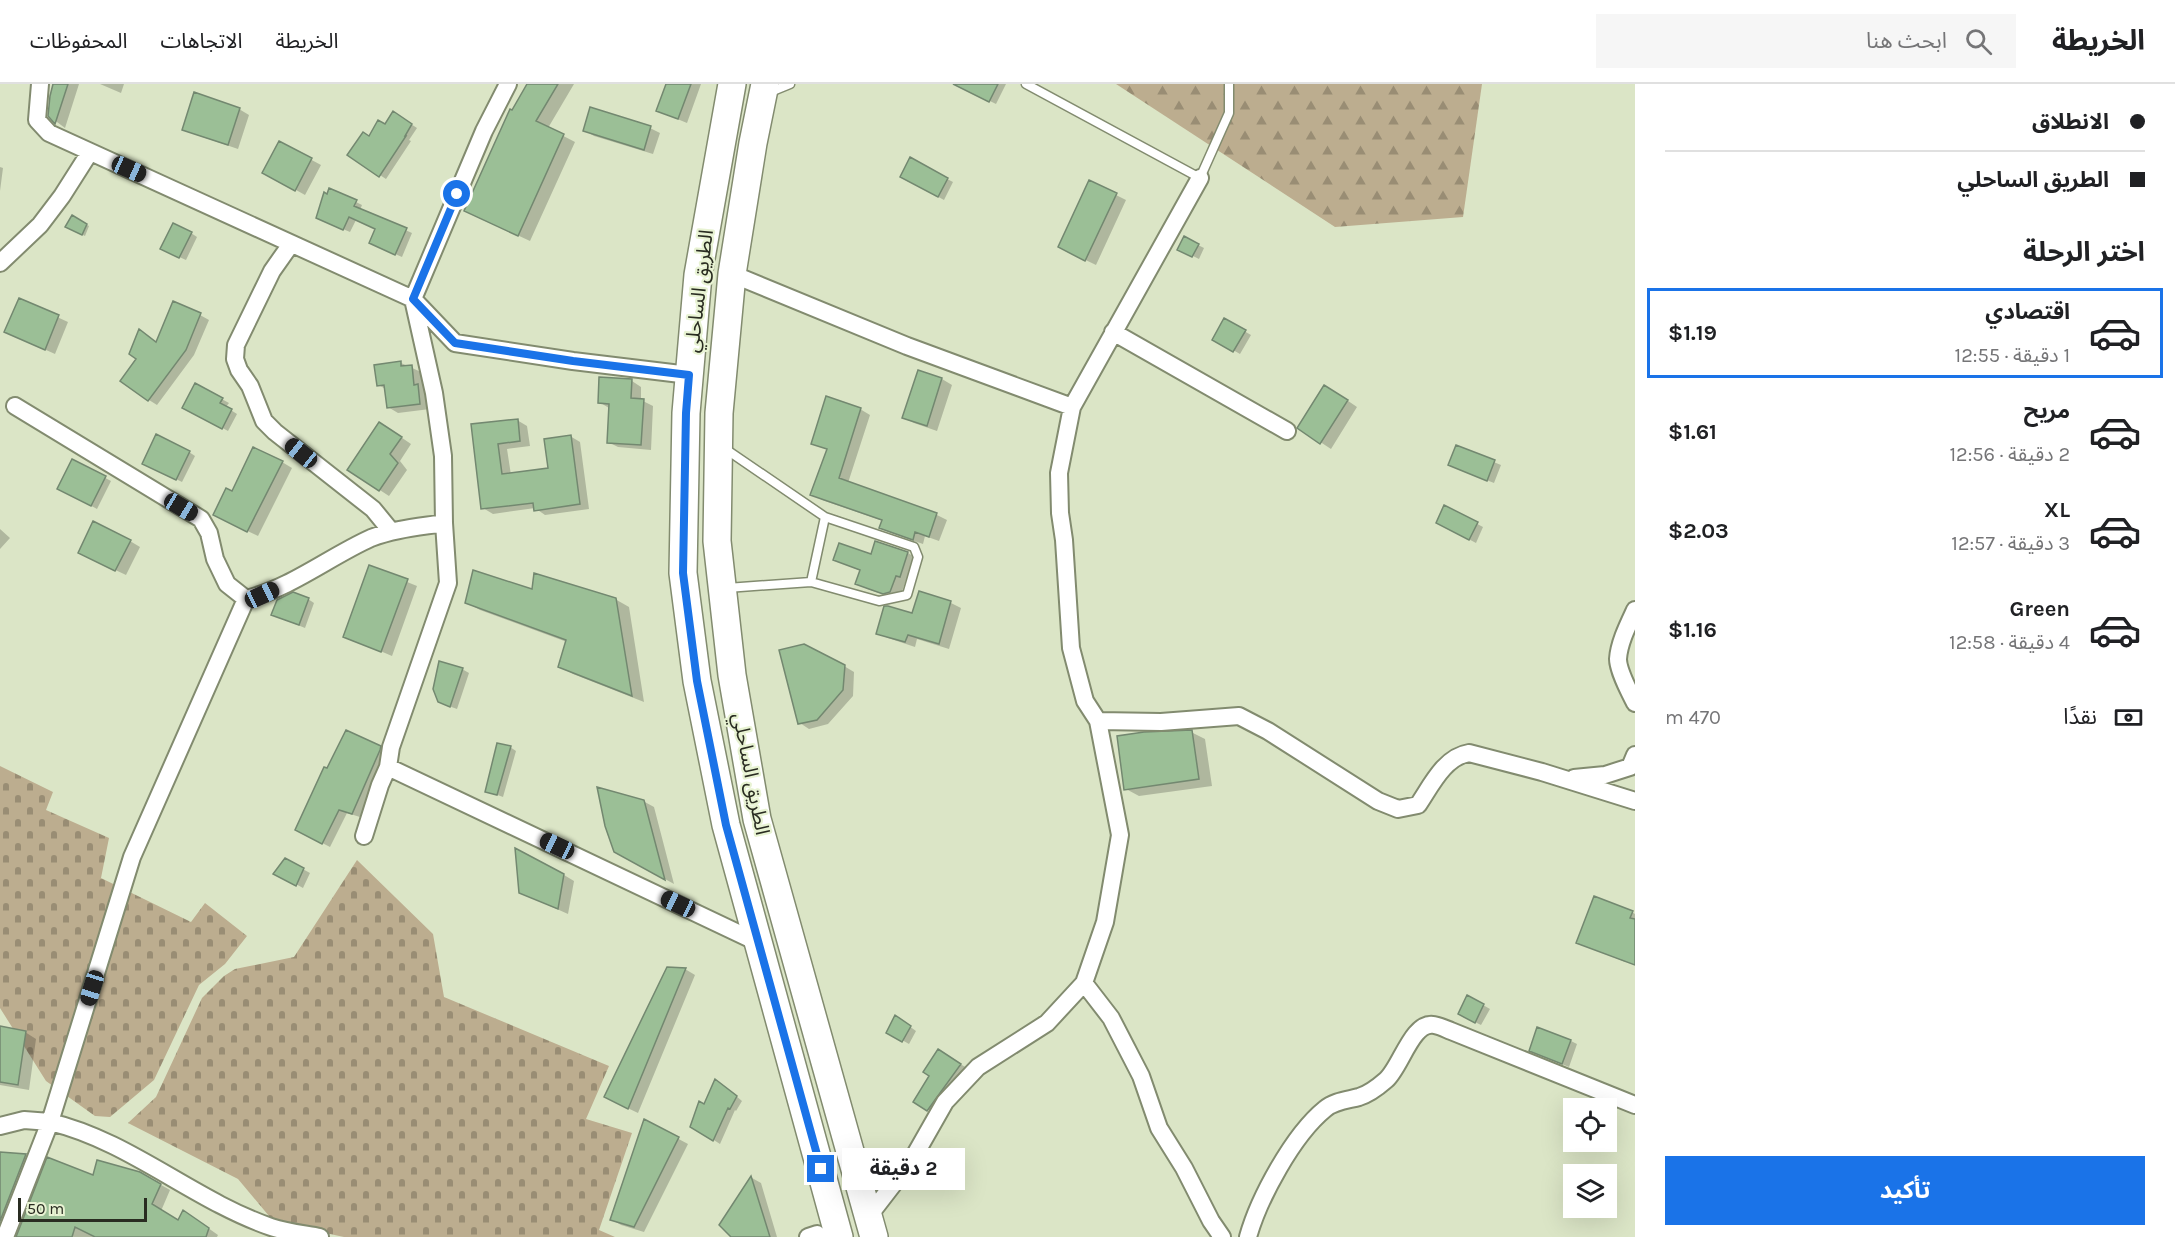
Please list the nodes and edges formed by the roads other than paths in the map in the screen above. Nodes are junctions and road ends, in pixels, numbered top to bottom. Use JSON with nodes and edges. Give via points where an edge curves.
{"nodes":[{"id":1,"x":40,"y":84,"type":"edge"},
{"id":2,"x":508,"y":84,"type":"edge"},
{"id":3,"x":732,"y":84,"type":"edge"},
{"id":4,"x":790,"y":84,"type":"edge"},
{"id":5,"x":1026,"y":84,"type":"edge"},
{"id":6,"x":1229,"y":84,"type":"edge"},
{"id":7,"x":763,"y":90,"type":"edge"},
{"id":8,"x":90,"y":152,"type":"junction"},
{"id":9,"x":1200,"y":178,"type":"junction"},
{"id":10,"x":291,"y":244,"type":"junction"},
{"id":11,"x":0,"y":263,"type":"edge"},
{"id":12,"x":732,"y":273,"type":"junction"},
{"id":13,"x":413,"y":299,"type":"junction"},
{"id":14,"x":1113,"y":332,"type":"junction"},
{"id":15,"x":689,"y":375,"type":"junction"},
{"id":16,"x":15,"y":406,"type":"dead end"},
{"id":17,"x":1072,"y":407,"type":"junction"},
{"id":18,"x":1287,"y":431,"type":"dead end"},
{"id":19,"x":719,"y":444,"type":"junction"},
{"id":20,"x":825,"y":517,"type":"junction"},
{"id":21,"x":444,"y":523,"type":"junction"},
{"id":22,"x":391,"y":531,"type":"junction"},
{"id":23,"x":810,"y":582,"type":"junction"},
{"id":24,"x":722,"y":589,"type":"junction"},
{"id":25,"x":246,"y":599,"type":"junction"},
{"id":26,"x":1635,"y":610,"type":"edge"},
{"id":27,"x":1635,"y":703,"type":"edge"},
{"id":28,"x":1098,"y":721,"type":"junction"},
{"id":29,"x":1635,"y":755,"type":"edge"},
{"id":30,"x":388,"y":767,"type":"junction"},
{"id":31,"x":1564,"y":779,"type":"junction"},
{"id":32,"x":1635,"y":801,"type":"edge"},
{"id":33,"x":364,"y":836,"type":"dead end"},
{"id":34,"x":759,"y":943,"type":"junction"},
{"id":35,"x":1084,"y":983,"type":"junction"},
{"id":36,"x":1635,"y":1106,"type":"edge"},
{"id":37,"x":50,"y":1122,"type":"junction"},
{"id":38,"x":0,"y":1126,"type":"edge"},
{"id":39,"x":871,"y":1227,"type":"edge"},
{"id":40,"x":5,"y":1237,"type":"edge"},
{"id":41,"x":320,"y":1237,"type":"edge"},
{"id":42,"x":808,"y":1237,"type":"edge"},
{"id":43,"x":820,"y":1237,"type":"edge"},
{"id":44,"x":839,"y":1237,"type":"edge"},
{"id":45,"x":1221,"y":1237,"type":"edge"},
{"id":46,"x":1248,"y":1237,"type":"edge"}],
"edges":[{"from":1,"to":8,"type":"street","via":[[40,125]]},
{"from":2,"to":13,"type":"street"},
{"from":3,"to":15,"type":"highway","name":"الطريق الساحلي","via":[[698,275]]},
{"from":4,"to":7,"type":"lane"},
{"from":5,"to":9,"type":"lane"},
{"from":6,"to":9,"type":"lane","via":[[1229,113]]},
{"from":7,"to":12,"type":"highway","name":"الطريق الساحلي"},
{"from":8,"to":10,"type":"street"},
{"from":8,"to":11,"type":"street","via":[[40,225]]},
{"from":9,"to":14,"type":"street"},
{"from":10,"to":13,"type":"street"},
{"from":10,"to":22,"type":"street","via":[[272,271],[236,345],[235,359],[264,421],[373,509]]},
{"from":12,"to":17,"type":"street","via":[[907,346]]},
{"from":12,"to":19,"type":"highway","name":"الطريق الساحلي"},
{"from":13,"to":15,"type":"street","via":[[455,343]]},
{"from":13,"to":21,"type":"street","via":[[434,393],[442,456]]},
{"from":14,"to":17,"type":"street"},
{"from":14,"to":18,"type":"street"},
{"from":15,"to":34,"type":"highway","name":"الطريق الساحلي","via":[[683,573],[697,681],[726,825]]},
{"from":16,"to":25,"type":"street","via":[[201,519],[227,584]]},
{"from":17,"to":28,"type":"street","via":[[1059,473],[1071,648],[1085,701]]},
{"from":19,"to":20,"type":"lane"},
{"from":19,"to":24,"type":"highway","name":"الطريق الساحلي","via":[[717,541]]},
{"from":20,"to":23,"type":"lane"},
{"from":20,"to":23,"type":"lane","via":[[914,547],[918,557],[907,595],[879,601]]},
{"from":21,"to":22,"type":"street"},
{"from":21,"to":30,"type":"street","via":[[448,583],[391,747]]},
{"from":22,"to":25,"type":"street","via":[[262,595]]},
{"from":23,"to":24,"type":"lane"},
{"from":24,"to":39,"type":"highway","name":"الطريق الساحلي","via":[[732,675],[757,819]]},
{"from":25,"to":37,"type":"street","via":[[132,857]]},
{"from":26,"to":27,"type":"street","via":[[1618,660]]},
{"from":28,"to":31,"type":"street","via":[[1161,722],[1239,716],[1347,783],[1398,809],[1418,805],[1435,779],[1459,754],[1469,753]]},
{"from":28,"to":35,"type":"street","via":[[1120,835],[1105,922]]},
{"from":29,"to":31,"type":"street","via":[[1630,767],[1605,776]]},
{"from":30,"to":33,"type":"street"},
{"from":30,"to":34,"type":"street"},
{"from":31,"to":32,"type":"street"},
{"from":34,"to":44,"type":"highway","name":"الطريق الساحلي"},
{"from":35,"to":39,"type":"street","via":[[1047,1023],[978,1067],[945,1102]]},
{"from":35,"to":45,"type":"street","via":[[1111,1018],[1141,1076],[1160,1128]]},
{"from":36,"to":46,"type":"street","via":[[1462,1035],[1433,1024],[1425,1026],[1416,1031],[1392,1075],[1361,1096],[1326,1108],[1307,1128],[1278,1171]]},
{"from":37,"to":38,"type":"street","via":[[24,1120]]},
{"from":37,"to":40,"type":"street"},
{"from":37,"to":41,"type":"street","via":[[80,1129],[233,1211],[272,1227]]},
{"from":42,"to":43,"type":"street"}]}
